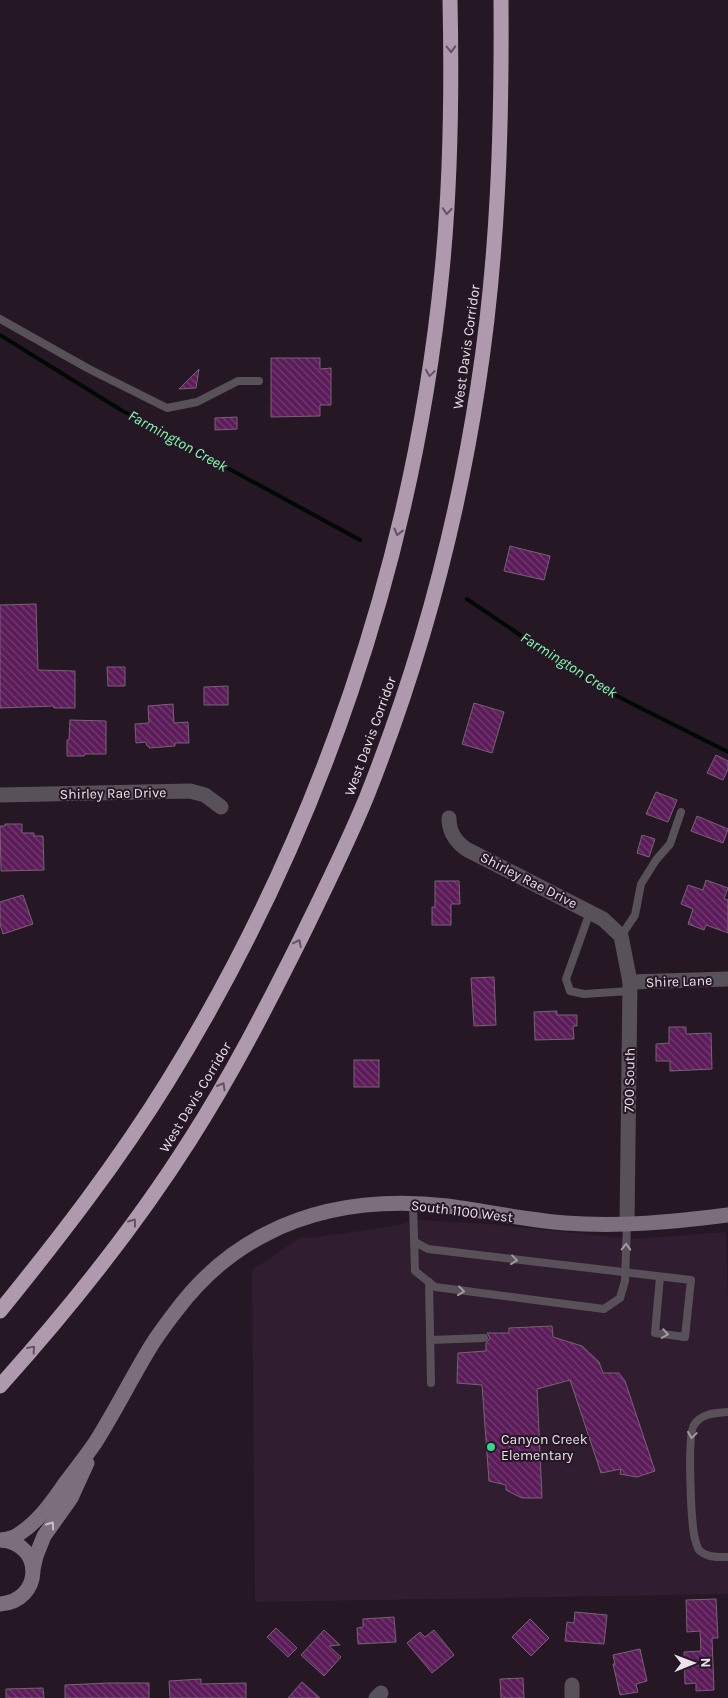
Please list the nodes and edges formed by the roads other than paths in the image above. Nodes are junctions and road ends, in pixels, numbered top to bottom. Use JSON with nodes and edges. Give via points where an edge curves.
{"nodes":[{"id":1,"x":450,"y":0,"type":"edge"},
{"id":2,"x":500,"y":0,"type":"edge"},
{"id":3,"x":0,"y":319,"type":"edge"},
{"id":4,"x":259,"y":381,"type":"dead end"},
{"id":5,"x":0,"y":795,"type":"edge"},
{"id":6,"x":220,"y":808,"type":"dead end"},
{"id":7,"x":681,"y":812,"type":"dead end"},
{"id":8,"x":449,"y":818,"type":"dead end"},
{"id":9,"x":590,"y":912,"type":"junction"},
{"id":10,"x":621,"y":936,"type":"junction"},
{"id":11,"x":728,"y":979,"type":"edge"},
{"id":12,"x":630,"y":986,"type":"junction"},
{"id":13,"x":413,"y":1204,"type":"junction"},
{"id":14,"x":728,"y":1215,"type":"edge"},
{"id":15,"x":627,"y":1224,"type":"junction"},
{"id":16,"x":415,"y":1242,"type":"junction"},
{"id":17,"x":625,"y":1273,"type":"junction"},
{"id":18,"x":660,"y":1277,"type":"junction"},
{"id":19,"x":429,"y":1282,"type":"junction"},
{"id":20,"x":0,"y":1311,"type":"edge"},
{"id":21,"x":484,"y":1338,"type":"dead end"},
{"id":22,"x":430,"y":1340,"type":"junction"},
{"id":23,"x":431,"y":1383,"type":"dead end"},
{"id":24,"x":0,"y":1386,"type":"edge"},
{"id":25,"x":728,"y":1412,"type":"edge"},
{"id":26,"x":94,"y":1443,"type":"junction"},
{"id":27,"x":1,"y":1540,"type":"edge"},
{"id":28,"x":728,"y":1557,"type":"edge"},
{"id":29,"x":33,"y":1569,"type":"junction"},
{"id":30,"x":0,"y":1604,"type":"edge"}],
"edges":[{"from":1,"to":20,"type":"highway","one_way":true,"via":[[450,155],[436,330],[420,430],[399,529],[357,673],[297,832],[264,907],[220,991],[134,1132],[66,1228]]},
{"from":24,"to":2,"type":"highway","name":"West Davis Corridor","one_way":true,"via":[[51,1328],[127,1231],[214,1101],[332,875],[386,746],[447,540],[478,387],[497,221],[502,91]]},
{"from":3,"to":4,"type":"lane","via":[[167,408],[197,402],[238,381]]},
{"from":5,"to":6,"type":"street","name":"Shirley Rae Drive","via":[[190,791],[205,795]]},
{"from":7,"to":10,"type":"lane","via":[[670,844],[642,884],[635,915]]},
{"from":8,"to":9,"type":"street","name":"Shirley Rae Drive","via":[[452,834],[466,849]]},
{"from":9,"to":10,"type":"street","name":"Shirley Rae Drive"},
{"from":9,"to":12,"type":"lane","via":[[566,980],[570,991],[584,994]]},
{"from":10,"to":12,"type":"street","name":"700 South"},
{"from":11,"to":12,"type":"street","name":"Shire Lane"},
{"from":12,"to":15,"type":"street","name":"700 South"},
{"from":13,"to":15,"type":"street","name":"South 1100 West","via":[[542,1221]]},
{"from":13,"to":16,"type":"lane"},
{"from":13,"to":26,"type":"street","name":"South 1100 West","via":[[361,1205],[318,1213],[265,1234],[232,1255],[204,1279],[166,1323]]},
{"from":14,"to":15,"type":"street","name":"South 1100 West"},
{"from":17,"to":15,"type":"lane","one_way":true},
{"from":16,"to":17,"type":"lane","one_way":true,"via":[[428,1249]]},
{"from":16,"to":19,"type":"lane","via":[[415,1271]]},
{"from":17,"to":18,"type":"lane"},
{"from":19,"to":17,"type":"lane","one_way":true,"via":[[435,1287],[604,1309],[620,1298]]},
{"from":18,"to":18,"type":"lane","one_way":true,"via":[[655,1333],[685,1337],[691,1280]]},
{"from":19,"to":22,"type":"lane"},
{"from":21,"to":22,"type":"lane"},
{"from":22,"to":23,"type":"lane"},
{"from":25,"to":28,"type":"lane","one_way":true,"via":[[708,1414],[694,1425],[690,1451],[695,1541],[706,1554]]},
{"from":26,"to":27,"type":"street","name":"South 1100 West","via":[[35,1521],[20,1534]]},
{"from":29,"to":26,"type":"street","name":"South 1100 West","one_way":true,"via":[[44,1536],[78,1485]]},
{"from":27,"to":29,"type":"street","via":[[23,1549]]},
{"from":29,"to":30,"type":"street","name":"South 1100 West","via":[[31,1584],[22,1597]]}]}
